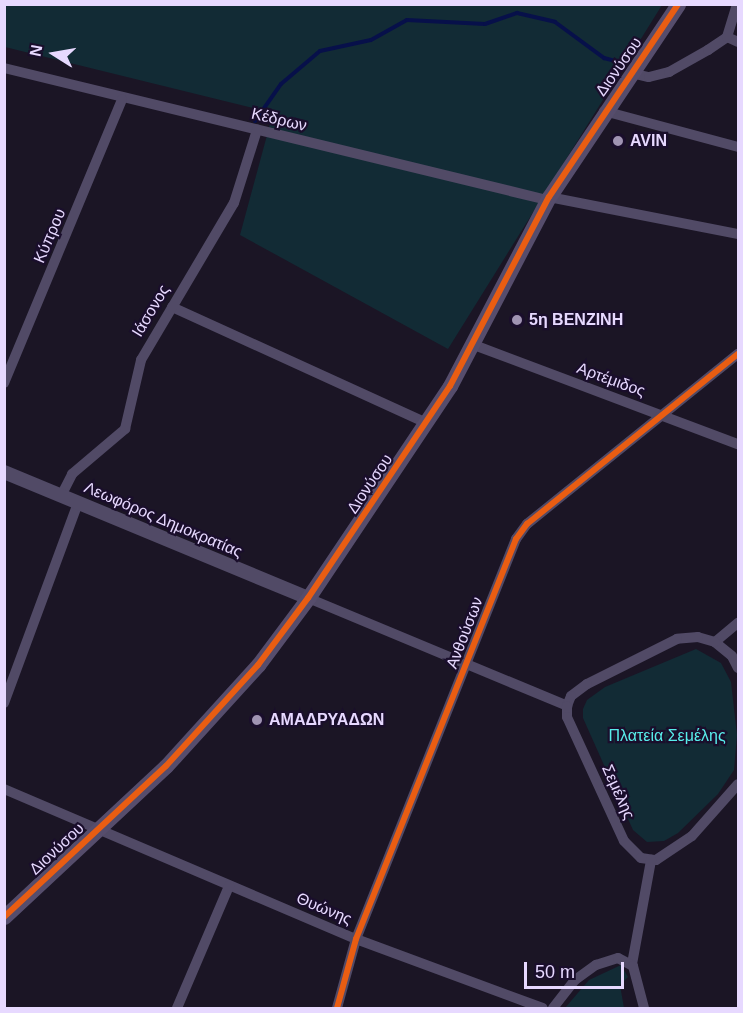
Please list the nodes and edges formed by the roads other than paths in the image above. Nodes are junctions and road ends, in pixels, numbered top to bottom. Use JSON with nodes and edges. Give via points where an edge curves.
{"nodes":[{"id":1,"x":678,"y":4,"type":"edge"},
{"id":2,"x":737,"y":4,"type":"edge"},
{"id":3,"x":727,"y":37,"type":"junction"},
{"id":4,"x":738,"y":42,"type":"edge"},
{"id":5,"x":4,"y":68,"type":"edge"},
{"id":6,"x":630,"y":74,"type":"junction"},
{"id":7,"x":122,"y":100,"type":"junction"},
{"id":8,"x":604,"y":111,"type":"junction"},
{"id":9,"x":257,"y":130,"type":"junction"},
{"id":10,"x":738,"y":147,"type":"edge"},
{"id":11,"x":548,"y":198,"type":"junction"},
{"id":12,"x":738,"y":234,"type":"edge"},
{"id":13,"x":172,"y":307,"type":"junction"},
{"id":14,"x":474,"y":345,"type":"junction"},
{"id":15,"x":738,"y":354,"type":"edge"},
{"id":16,"x":4,"y":383,"type":"edge"},
{"id":17,"x":664,"y":415,"type":"junction"},
{"id":18,"x":427,"y":423,"type":"junction"},
{"id":19,"x":738,"y":444,"type":"edge"},
{"id":20,"x":4,"y":472,"type":"edge"},
{"id":21,"x":61,"y":496,"type":"junction"},
{"id":22,"x":78,"y":503,"type":"junction"},
{"id":23,"x":308,"y":598,"type":"junction"},
{"id":24,"x":738,"y":623,"type":"edge"},
{"id":25,"x":715,"y":642,"type":"junction"},
{"id":26,"x":467,"y":664,"type":"junction"},
{"id":27,"x":738,"y":668,"type":"edge"},
{"id":28,"x":4,"y":703,"type":"edge"},
{"id":29,"x":567,"y":706,"type":"junction"},
{"id":30,"x":738,"y":784,"type":"edge"},
{"id":31,"x":5,"y":790,"type":"edge"},
{"id":32,"x":96,"y":831,"type":"junction"},
{"id":33,"x":651,"y":860,"type":"junction"},
{"id":34,"x":229,"y":886,"type":"junction"},
{"id":35,"x":4,"y":917,"type":"edge"},
{"id":36,"x":356,"y":939,"type":"junction"},
{"id":37,"x":632,"y":964,"type":"junction"},
{"id":38,"x":177,"y":1008,"type":"edge"},
{"id":39,"x":338,"y":1008,"type":"edge"},
{"id":40,"x":543,"y":1008,"type":"edge"},
{"id":41,"x":553,"y":1008,"type":"edge"},
{"id":42,"x":644,"y":1008,"type":"edge"}],
"edges":[{"from":1,"to":6,"type":"main road","name":"Διονύσου"},
{"from":2,"to":3,"type":"street"},
{"from":3,"to":4,"type":"street"},
{"from":3,"to":6,"type":"street","via":[[669,72],[650,77]]},
{"from":5,"to":7,"type":"street","name":"Κέδρων"},
{"from":6,"to":8,"type":"main road","name":"Διονύσου"},
{"from":7,"to":9,"type":"street","name":"Κέδρων"},
{"from":7,"to":16,"type":"street","name":"Κύπρου"},
{"from":8,"to":10,"type":"street"},
{"from":8,"to":11,"type":"main road","name":"Διονύσου"},
{"from":9,"to":11,"type":"street","name":"Κέδρων"},
{"from":9,"to":13,"type":"street","name":"Ιάσονος","via":[[234,203]]},
{"from":11,"to":12,"type":"street","name":"Κέδρων"},
{"from":11,"to":14,"type":"main road","name":"Διονύσου"},
{"from":13,"to":18,"type":"street"},
{"from":13,"to":21,"type":"street","name":"Ιάσονος","via":[[141,360],[125,429],[72,474]]},
{"from":14,"to":17,"type":"street","name":"Αρτέμιδος"},
{"from":14,"to":18,"type":"main road","name":"Διονύσου"},
{"from":15,"to":17,"type":"street","name":"Ανθούσων"},
{"from":17,"to":19,"type":"street","name":"Αρτέμιδος"},
{"from":17,"to":26,"type":"street","name":"Ανθούσων","via":[[526,524],[516,539]]},
{"from":18,"to":23,"type":"main road","name":"Διονύσου"},
{"from":20,"to":21,"type":"street","name":"Λεωφόρος Δημοκρατίας"},
{"from":21,"to":22,"type":"street","name":"Λεωφόρος Δημοκρατίας"},
{"from":22,"to":23,"type":"street","name":"Λεωφόρος Δημοκρατίας"},
{"from":22,"to":28,"type":"street"},
{"from":23,"to":26,"type":"street"},
{"from":23,"to":32,"type":"main road","name":"Διονύσου","via":[[221,708]]},
{"from":24,"to":25,"type":"street"},
{"from":25,"to":27,"type":"street","via":[[732,656]]},
{"from":25,"to":29,"type":"street","via":[[698,637],[677,639],[586,684],[570,696]]},
{"from":26,"to":29,"type":"street"},
{"from":26,"to":36,"type":"street","name":"Ανθούσων"},
{"from":29,"to":33,"type":"street","name":"Σεμέλης","via":[[567,717],[624,841],[633,854]]},
{"from":30,"to":33,"type":"street","via":[[692,836]]},
{"from":31,"to":32,"type":"street","name":"Θυώνης"},
{"from":32,"to":34,"type":"street","name":"Θυώνης"},
{"from":32,"to":35,"type":"main road","name":"Διονύσου"},
{"from":33,"to":37,"type":"street"},
{"from":34,"to":36,"type":"street","name":"Θυώνης"},
{"from":34,"to":38,"type":"street"},
{"from":36,"to":39,"type":"street","name":"Ανθούσων"},
{"from":36,"to":40,"type":"street","name":"Θυώνης"},
{"from":37,"to":41,"type":"street","via":[[618,958],[596,965],[566,989]]},
{"from":37,"to":42,"type":"street"}]}
